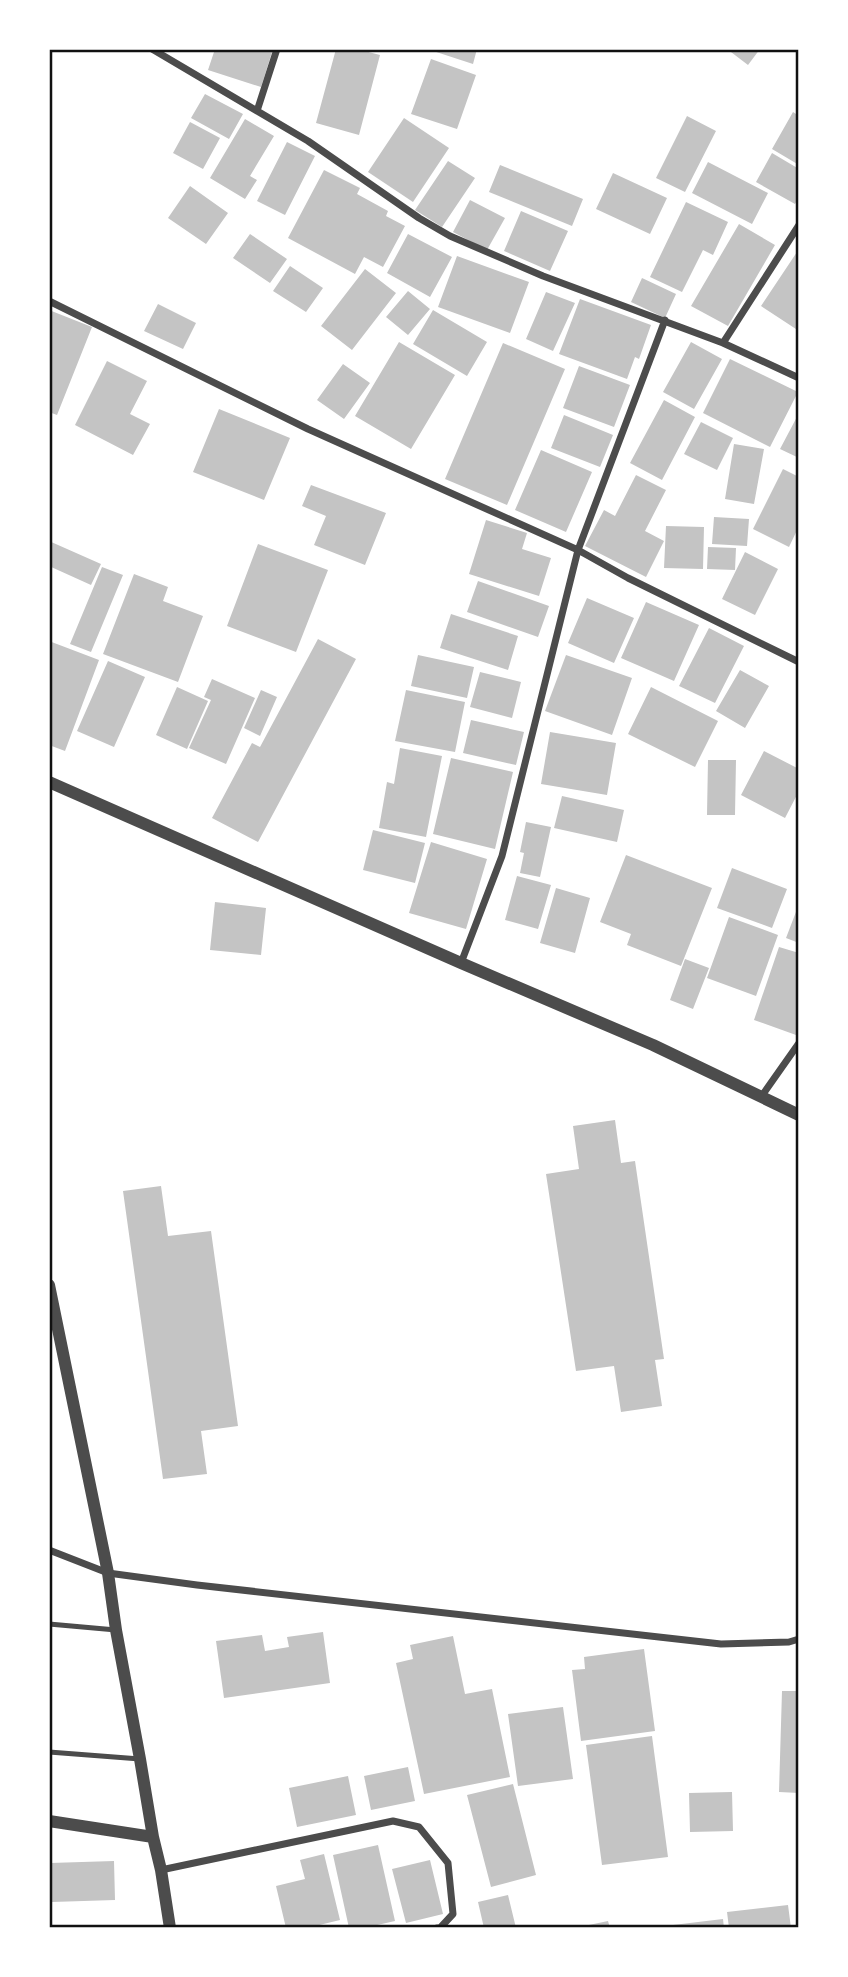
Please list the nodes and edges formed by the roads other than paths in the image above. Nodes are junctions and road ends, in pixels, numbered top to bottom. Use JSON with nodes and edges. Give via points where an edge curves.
{"nodes":[{"id":1,"x":152,"y":49,"type":"edge"},
{"id":2,"x":277,"y":49,"type":"edge"},
{"id":3,"x":257,"y":111,"type":"junction"},
{"id":4,"x":799,"y":225,"type":"edge"},
{"id":5,"x":49,"y":301,"type":"edge"},
{"id":6,"x":665,"y":320,"type":"junction"},
{"id":7,"x":723,"y":343,"type":"junction"},
{"id":8,"x":799,"y":378,"type":"edge"},
{"id":9,"x":578,"y":550,"type":"junction"},
{"id":10,"x":799,"y":662,"type":"edge"},
{"id":11,"x":49,"y":782,"type":"edge"},
{"id":12,"x":461,"y":963,"type":"junction"},
{"id":13,"x":799,"y":1043,"type":"edge"},
{"id":14,"x":761,"y":1097,"type":"junction"},
{"id":15,"x":799,"y":1115,"type":"edge"},
{"id":16,"x":49,"y":1285,"type":"edge"},
{"id":17,"x":49,"y":1550,"type":"edge"},
{"id":18,"x":108,"y":1573,"type":"junction"},
{"id":19,"x":49,"y":1624,"type":"edge"},
{"id":20,"x":116,"y":1630,"type":"junction"},
{"id":21,"x":799,"y":1639,"type":"edge"},
{"id":22,"x":49,"y":1752,"type":"edge"},
{"id":23,"x":141,"y":1759,"type":"junction"},
{"id":24,"x":49,"y":1821,"type":"edge"},
{"id":25,"x":153,"y":1837,"type":"junction"},
{"id":26,"x":161,"y":1870,"type":"junction"},
{"id":27,"x":170,"y":1928,"type":"edge"},
{"id":28,"x":437,"y":1928,"type":"edge"}],
"edges":[{"from":1,"to":3,"type":"street"},
{"from":2,"to":3,"type":"street"},
{"from":3,"to":6,"type":"street","via":[[450,236]]},
{"from":4,"to":7,"type":"street"},
{"from":5,"to":9,"type":"street","via":[[308,429]]},
{"from":6,"to":7,"type":"street"},
{"from":6,"to":9,"type":"street"},
{"from":7,"to":8,"type":"street"},
{"from":9,"to":10,"type":"street"},
{"from":9,"to":12,"type":"street","via":[[502,856]]},
{"from":11,"to":12,"type":"street"},
{"from":12,"to":14,"type":"street"},
{"from":13,"to":14,"type":"street"},
{"from":14,"to":15,"type":"street"},
{"from":16,"to":18,"type":"street"},
{"from":17,"to":18,"type":"street"},
{"from":18,"to":20,"type":"street"},
{"from":18,"to":21,"type":"street","via":[[721,1644]]},
{"from":19,"to":20,"type":"lane"},
{"from":20,"to":23,"type":"street"},
{"from":22,"to":23,"type":"lane"},
{"from":23,"to":25,"type":"street"},
{"from":24,"to":25,"type":"street"},
{"from":25,"to":26,"type":"street"},
{"from":26,"to":27,"type":"street"},
{"from":26,"to":28,"type":"street","via":[[393,1821],[419,1827],[448,1863],[453,1914]]}]}
